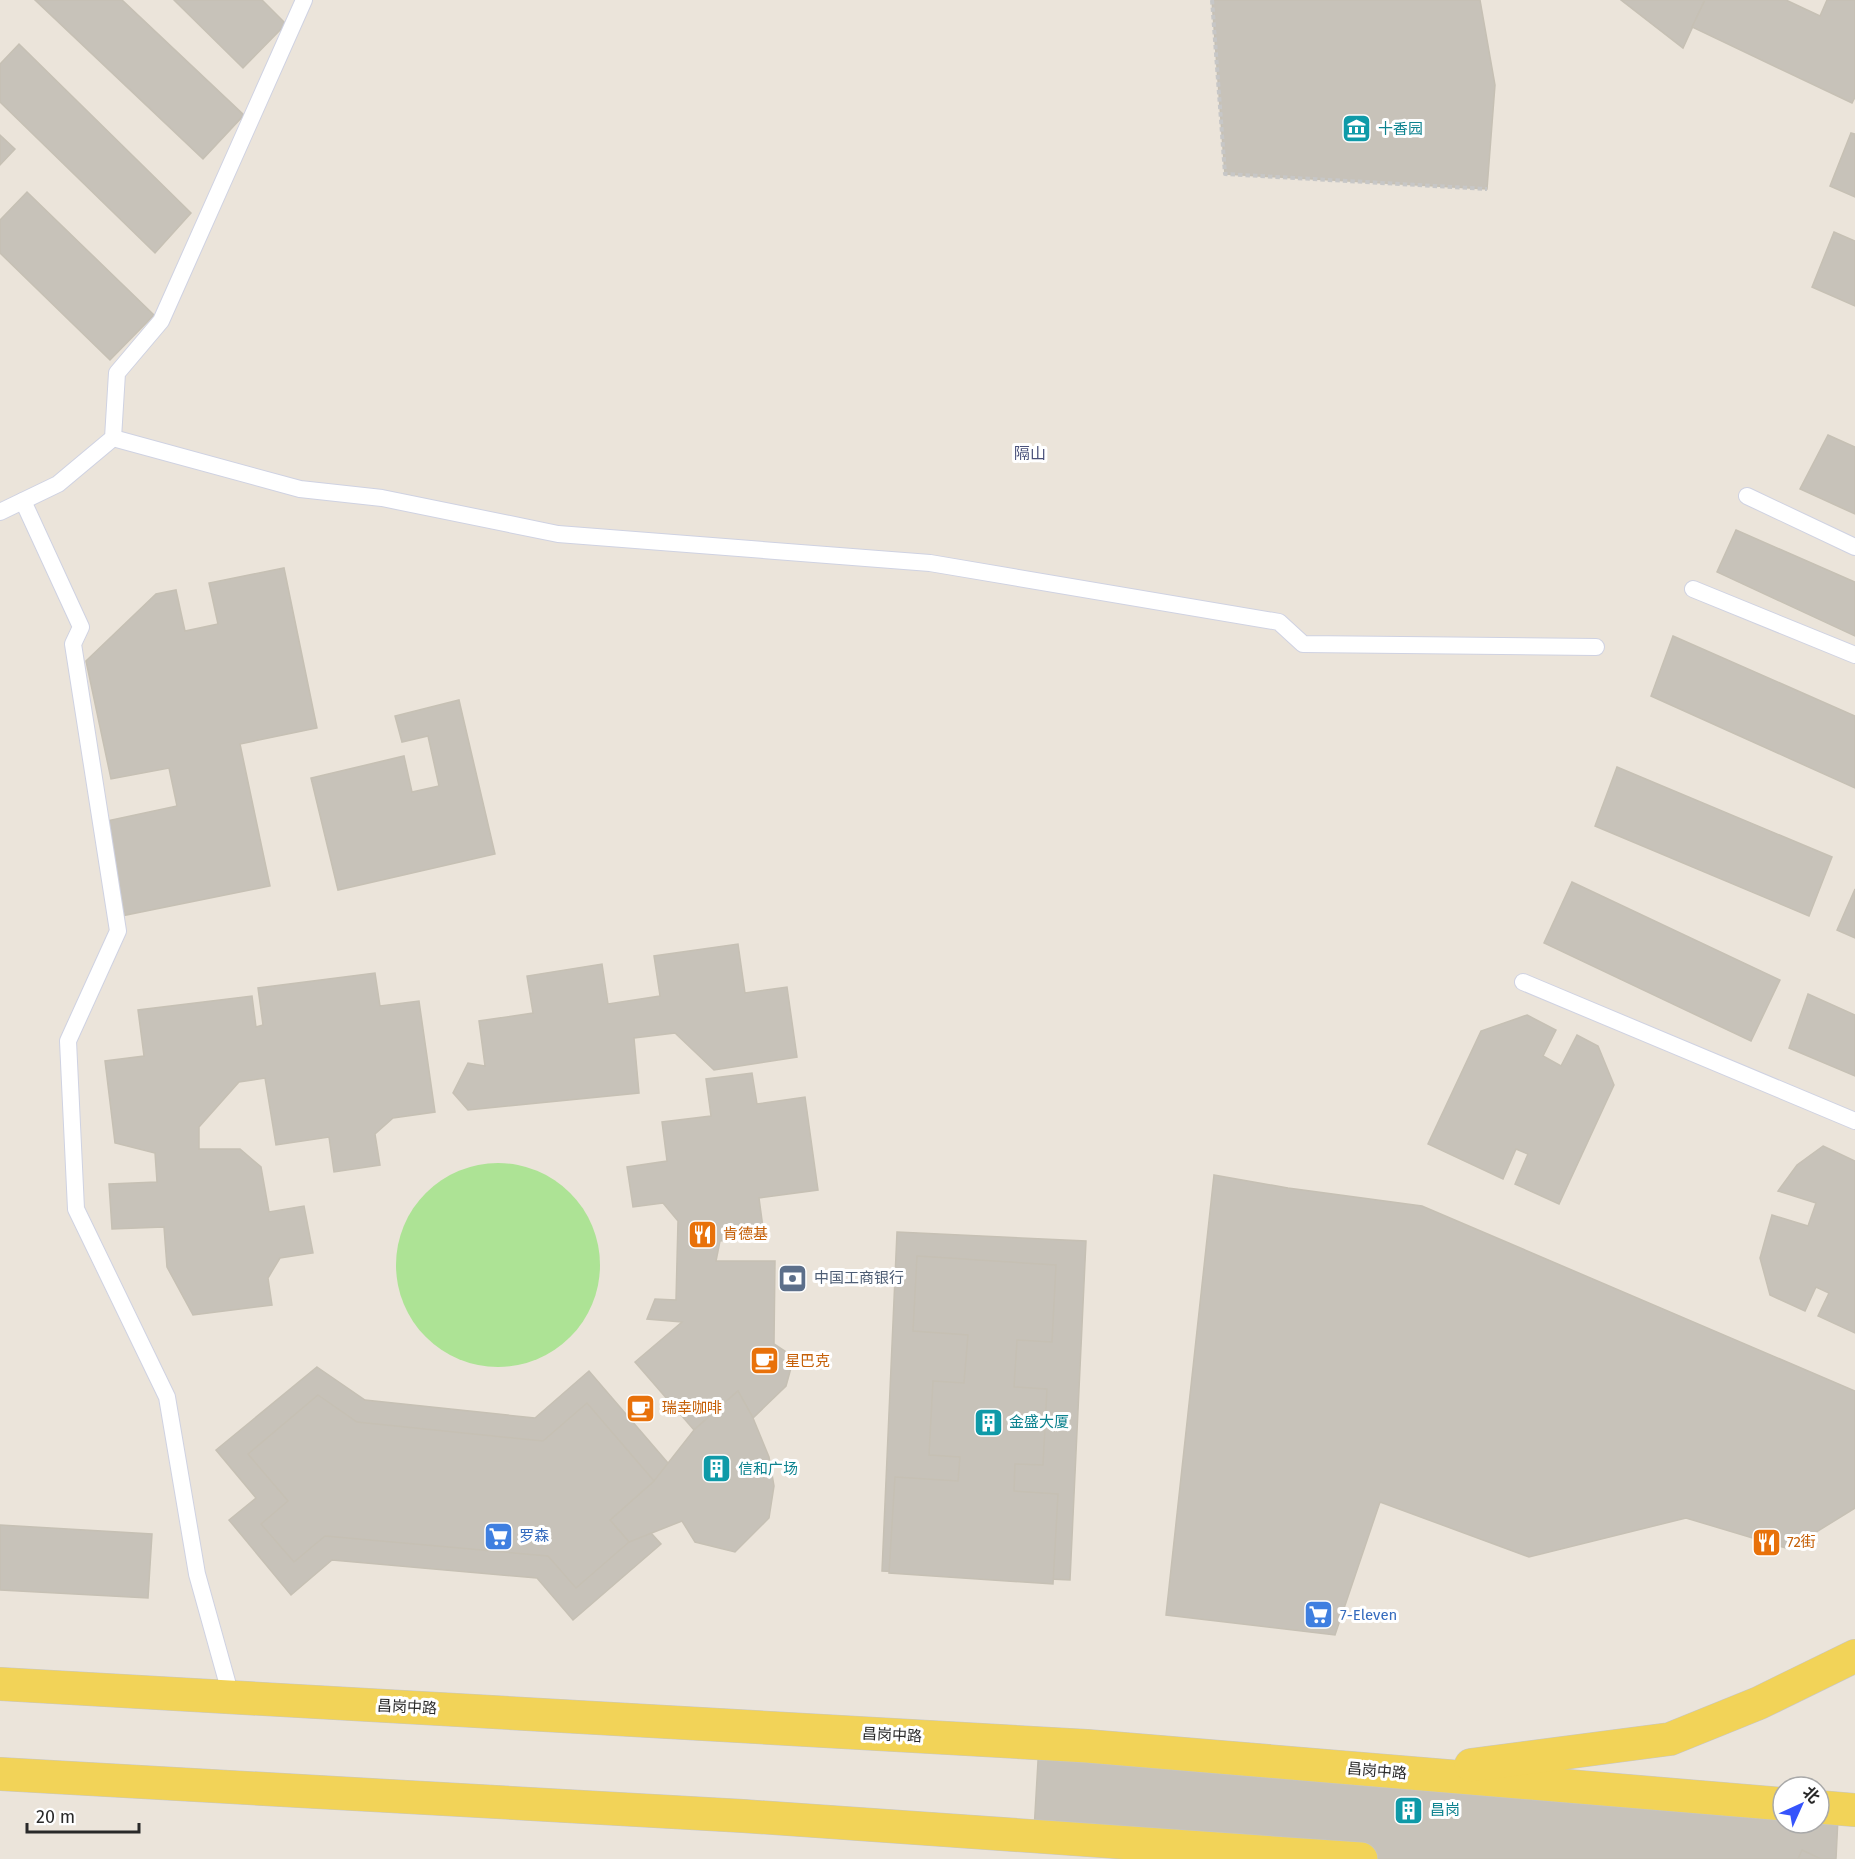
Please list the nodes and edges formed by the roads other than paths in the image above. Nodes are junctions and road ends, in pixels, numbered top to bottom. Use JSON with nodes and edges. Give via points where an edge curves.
{"nodes":[{"id":1,"x":304,"y":0,"type":"edge"},
{"id":2,"x":113,"y":438,"type":"junction"},
{"id":3,"x":1747,"y":496,"type":"dead end"},
{"id":4,"x":23,"y":501,"type":"junction"},
{"id":5,"x":0,"y":512,"type":"edge"},
{"id":6,"x":1855,"y":547,"type":"edge"},
{"id":7,"x":1693,"y":589,"type":"dead end"},
{"id":8,"x":1596,"y":647,"type":"dead end"},
{"id":9,"x":1855,"y":655,"type":"edge"},
{"id":10,"x":1523,"y":982,"type":"dead end"},
{"id":11,"x":1855,"y":1121,"type":"edge"},
{"id":12,"x":1855,"y":1656,"type":"edge"},
{"id":13,"x":0,"y":1684,"type":"edge"},
{"id":14,"x":231,"y":1696,"type":"junction"},
{"id":15,"x":1404,"y":1773,"type":"junction"},
{"id":16,"x":0,"y":1774,"type":"edge"},
{"id":17,"x":1771,"y":1802,"type":"edge"},
{"id":18,"x":1831,"y":1808,"type":"edge"},
{"id":19,"x":1855,"y":1810,"type":"edge"},
{"id":20,"x":1362,"y":1859,"type":"edge"}],
"edges":[{"from":1,"to":2,"type":"lane","via":[[161,321],[117,373]]},
{"from":2,"to":4,"type":"lane","via":[[58,484]]},
{"from":2,"to":8,"type":"lane","via":[[300,489],[382,498],[558,534],[930,563],[1279,622],[1303,644]]},
{"from":3,"to":6,"type":"lane"},
{"from":4,"to":5,"type":"lane"},
{"from":4,"to":14,"type":"lane","via":[[81,627],[73,644],[118,931],[68,1041],[76,1209],[167,1397],[197,1574]]},
{"from":7,"to":9,"type":"lane"},
{"from":10,"to":11,"type":"lane"},
{"from":12,"to":15,"type":"main road","via":[[1759,1703],[1670,1739]]},
{"from":13,"to":14,"type":"main road","name":"昌岗中路"},
{"from":14,"to":15,"type":"main road","name":"昌岗中路","via":[[1087,1746]]},
{"from":15,"to":17,"type":"main road","name":"昌岗中路"},
{"from":16,"to":20,"type":"main road","via":[[743,1816]]},
{"from":18,"to":19,"type":"main road"}]}
